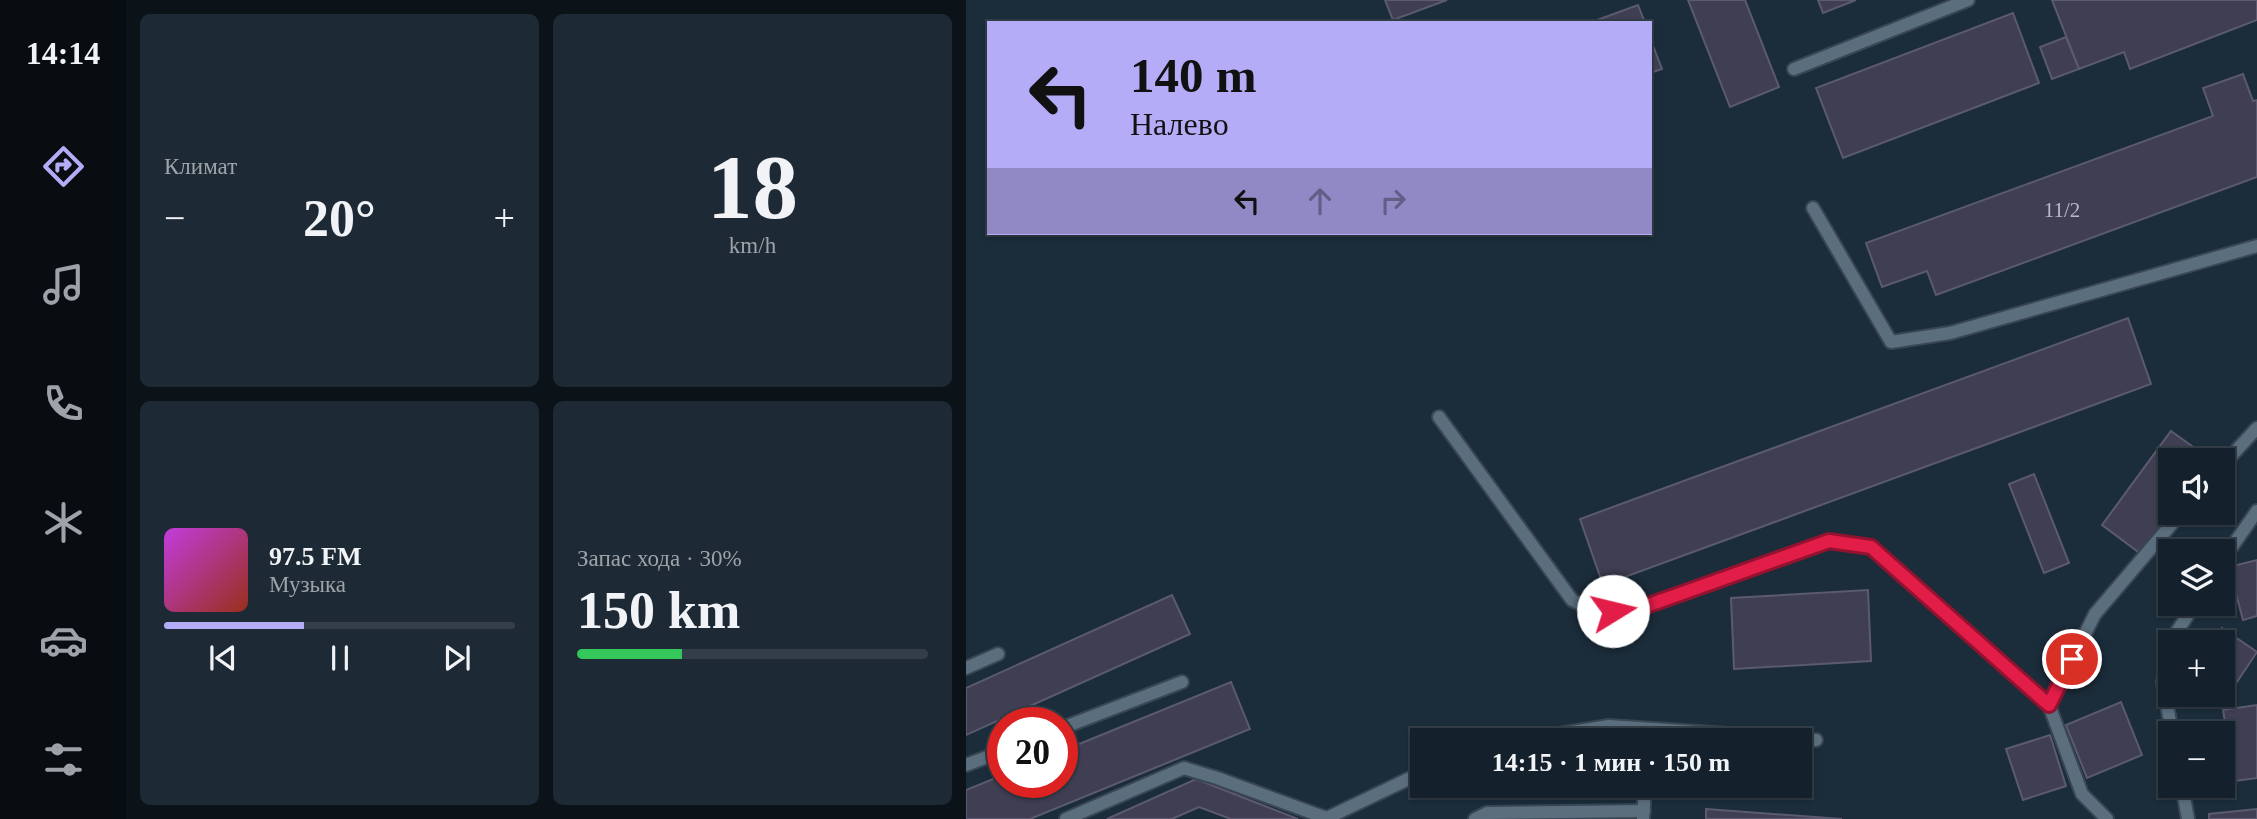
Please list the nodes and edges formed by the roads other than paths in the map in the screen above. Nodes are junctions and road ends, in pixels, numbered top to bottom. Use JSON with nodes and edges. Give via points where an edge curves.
{"nodes":[{"id":1,"x":1968,"y":0,"type":"edge"},
{"id":2,"x":1794,"y":69,"type":"dead end"},
{"id":3,"x":1813,"y":208,"type":"dead end"},
{"id":4,"x":2257,"y":246,"type":"edge"},
{"id":5,"x":1439,"y":417,"type":"dead end"},
{"id":6,"x":2257,"y":428,"type":"edge"},
{"id":7,"x":2235,"y":452,"type":"edge"},
{"id":8,"x":2257,"y":511,"type":"edge"},
{"id":9,"x":2171,"y":525,"type":"edge"},
{"id":10,"x":2235,"y":542,"type":"edge"},
{"id":11,"x":998,"y":654,"type":"dead end"},
{"id":12,"x":966,"y":668,"type":"edge"},
{"id":13,"x":1182,"y":682,"type":"dead end"},
{"id":14,"x":2049,"y":705,"type":"junction"},
{"id":15,"x":1078,"y":722,"type":"edge"},
{"id":16,"x":1596,"y":728,"type":"edge"},
{"id":17,"x":1618,"y":728,"type":"edge"},
{"id":18,"x":1812,"y":740,"type":"edge"},
{"id":19,"x":1816,"y":740,"type":"dead end"},
{"id":20,"x":987,"y":757,"type":"edge"},
{"id":21,"x":966,"y":765,"type":"edge"},
{"id":22,"x":1410,"y":778,"type":"edge"},
{"id":23,"x":2184,"y":798,"type":"edge"},
{"id":24,"x":1643,"y":815,"type":"edge"},
{"id":25,"x":1328,"y":818,"type":"edge"},
{"id":26,"x":1066,"y":819,"type":"edge"},
{"id":27,"x":1475,"y":819,"type":"edge"},
{"id":28,"x":2107,"y":819,"type":"edge"},
{"id":29,"x":2188,"y":819,"type":"edge"}],
"edges":[{"from":1,"to":2,"type":"lane"},
{"from":3,"to":4,"type":"lane","via":[[1891,342],[1950,332]]},
{"from":5,"to":14,"type":"lane","via":[[1572,600],[1594,611],[1632,611],[1829,541],[1871,547]]},
{"from":6,"to":7,"type":"lane"},
{"from":8,"to":10,"type":"lane"},
{"from":9,"to":14,"type":"lane","via":[[2095,614]]},
{"from":11,"to":12,"type":"lane"},
{"from":13,"to":15,"type":"lane"},
{"from":14,"to":28,"type":"lane","via":[[2082,794]]},
{"from":16,"to":17,"type":"lane"},
{"from":18,"to":19,"type":"lane"},
{"from":20,"to":21,"type":"lane"},
{"from":22,"to":25,"type":"lane"},
{"from":23,"to":29,"type":"lane"},
{"from":24,"to":27,"type":"lane","via":[[1487,813]]},
{"from":25,"to":26,"type":"lane","via":[[1184,768]]}]}
